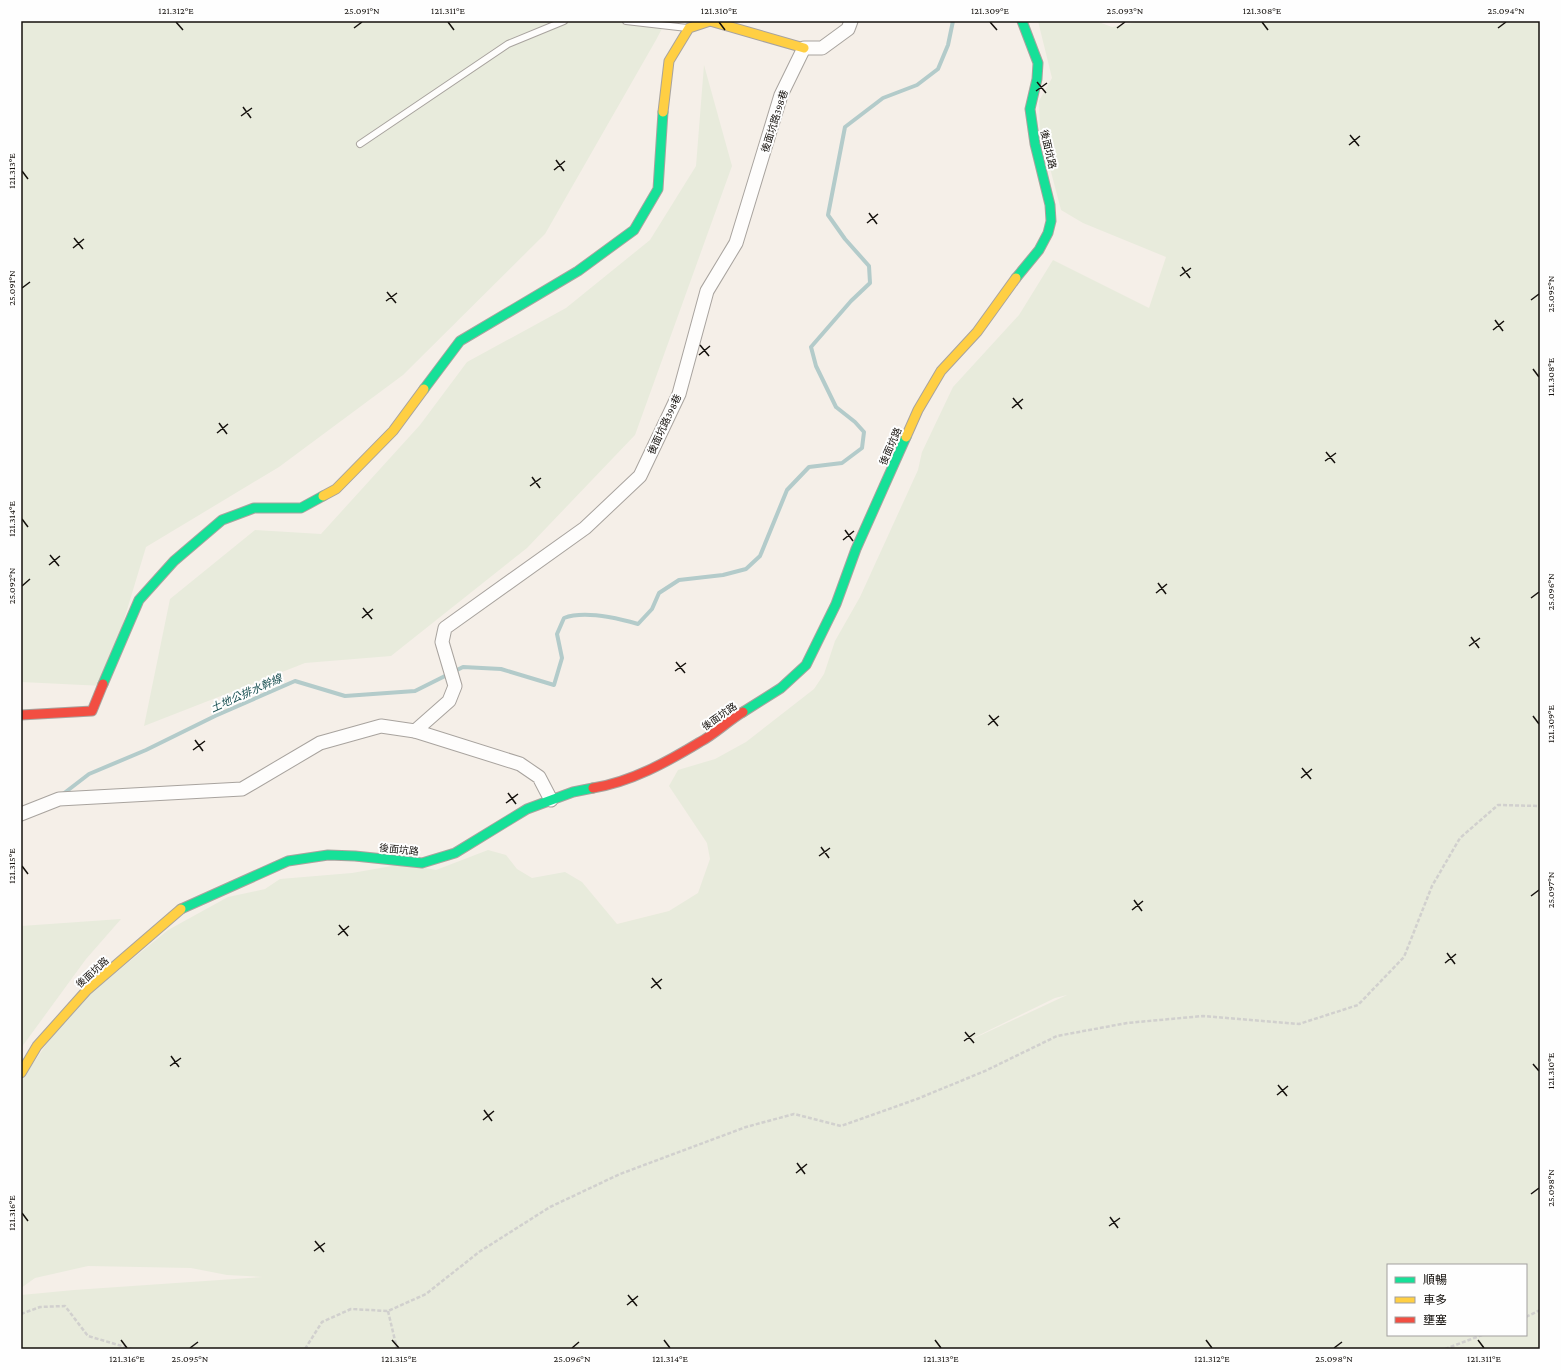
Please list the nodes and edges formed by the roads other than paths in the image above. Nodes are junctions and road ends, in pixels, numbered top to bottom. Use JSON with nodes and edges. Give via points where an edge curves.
{"nodes":[{"id":1,"x":564,"y":21,"type":"edge"},
{"id":2,"x":626,"y":21,"type":"edge"},
{"id":3,"x":851,"y":21,"type":"edge"},
{"id":4,"x":1022,"y":21,"type":"edge"},
{"id":5,"x":689,"y":28,"type":"junction"},
{"id":6,"x":804,"y":48,"type":"junction"},
{"id":7,"x":360,"y":144,"type":"dead end"},
{"id":8,"x":21,"y":715,"type":"edge"},
{"id":9,"x":415,"y":731,"type":"junction"},
{"id":10,"x":551,"y":800,"type":"junction"},
{"id":11,"x":21,"y":814,"type":"edge"},
{"id":12,"x":21,"y":1073,"type":"edge"}],
"edges":[{"from":1,"to":7,"type":"lane","via":[[508,44]]},
{"from":2,"to":5,"type":"lane"},
{"from":3,"to":6,"type":"street","via":[[848,29],[822,48]]},
{"from":4,"to":10,"type":"street","name":"後面坑路","via":[[1038,63],[1030,109],[1035,144],[1050,205],[1051,221],[1048,234],[977,332],[941,371],[918,410],[856,549],[836,604],[806,665],[781,688],[701,742],[659,765],[613,785],[573,792]]},
{"from":5,"to":6,"type":"street","via":[[710,21]]},
{"from":5,"to":8,"type":"street","via":[[669,61],[658,189],[634,230],[578,270],[460,342],[393,430],[336,489],[301,508],[254,508],[222,520],[174,561],[139,600],[92,711]]},
{"from":6,"to":9,"type":"street","name":"後面坑路398巷","via":[[781,95],[736,243],[707,291],[679,394],[640,476],[585,528],[445,628],[442,642],[455,686],[448,701]]},
{"from":9,"to":10,"type":"street","via":[[520,764],[539,777]]},
{"from":9,"to":11,"type":"street","via":[[381,726],[320,743],[242,788],[59,799]]},
{"from":10,"to":12,"type":"street","name":"後面坑路","via":[[527,809],[455,853],[422,863],[328,855],[288,861],[179,910],[87,990],[37,1046]]}]}
